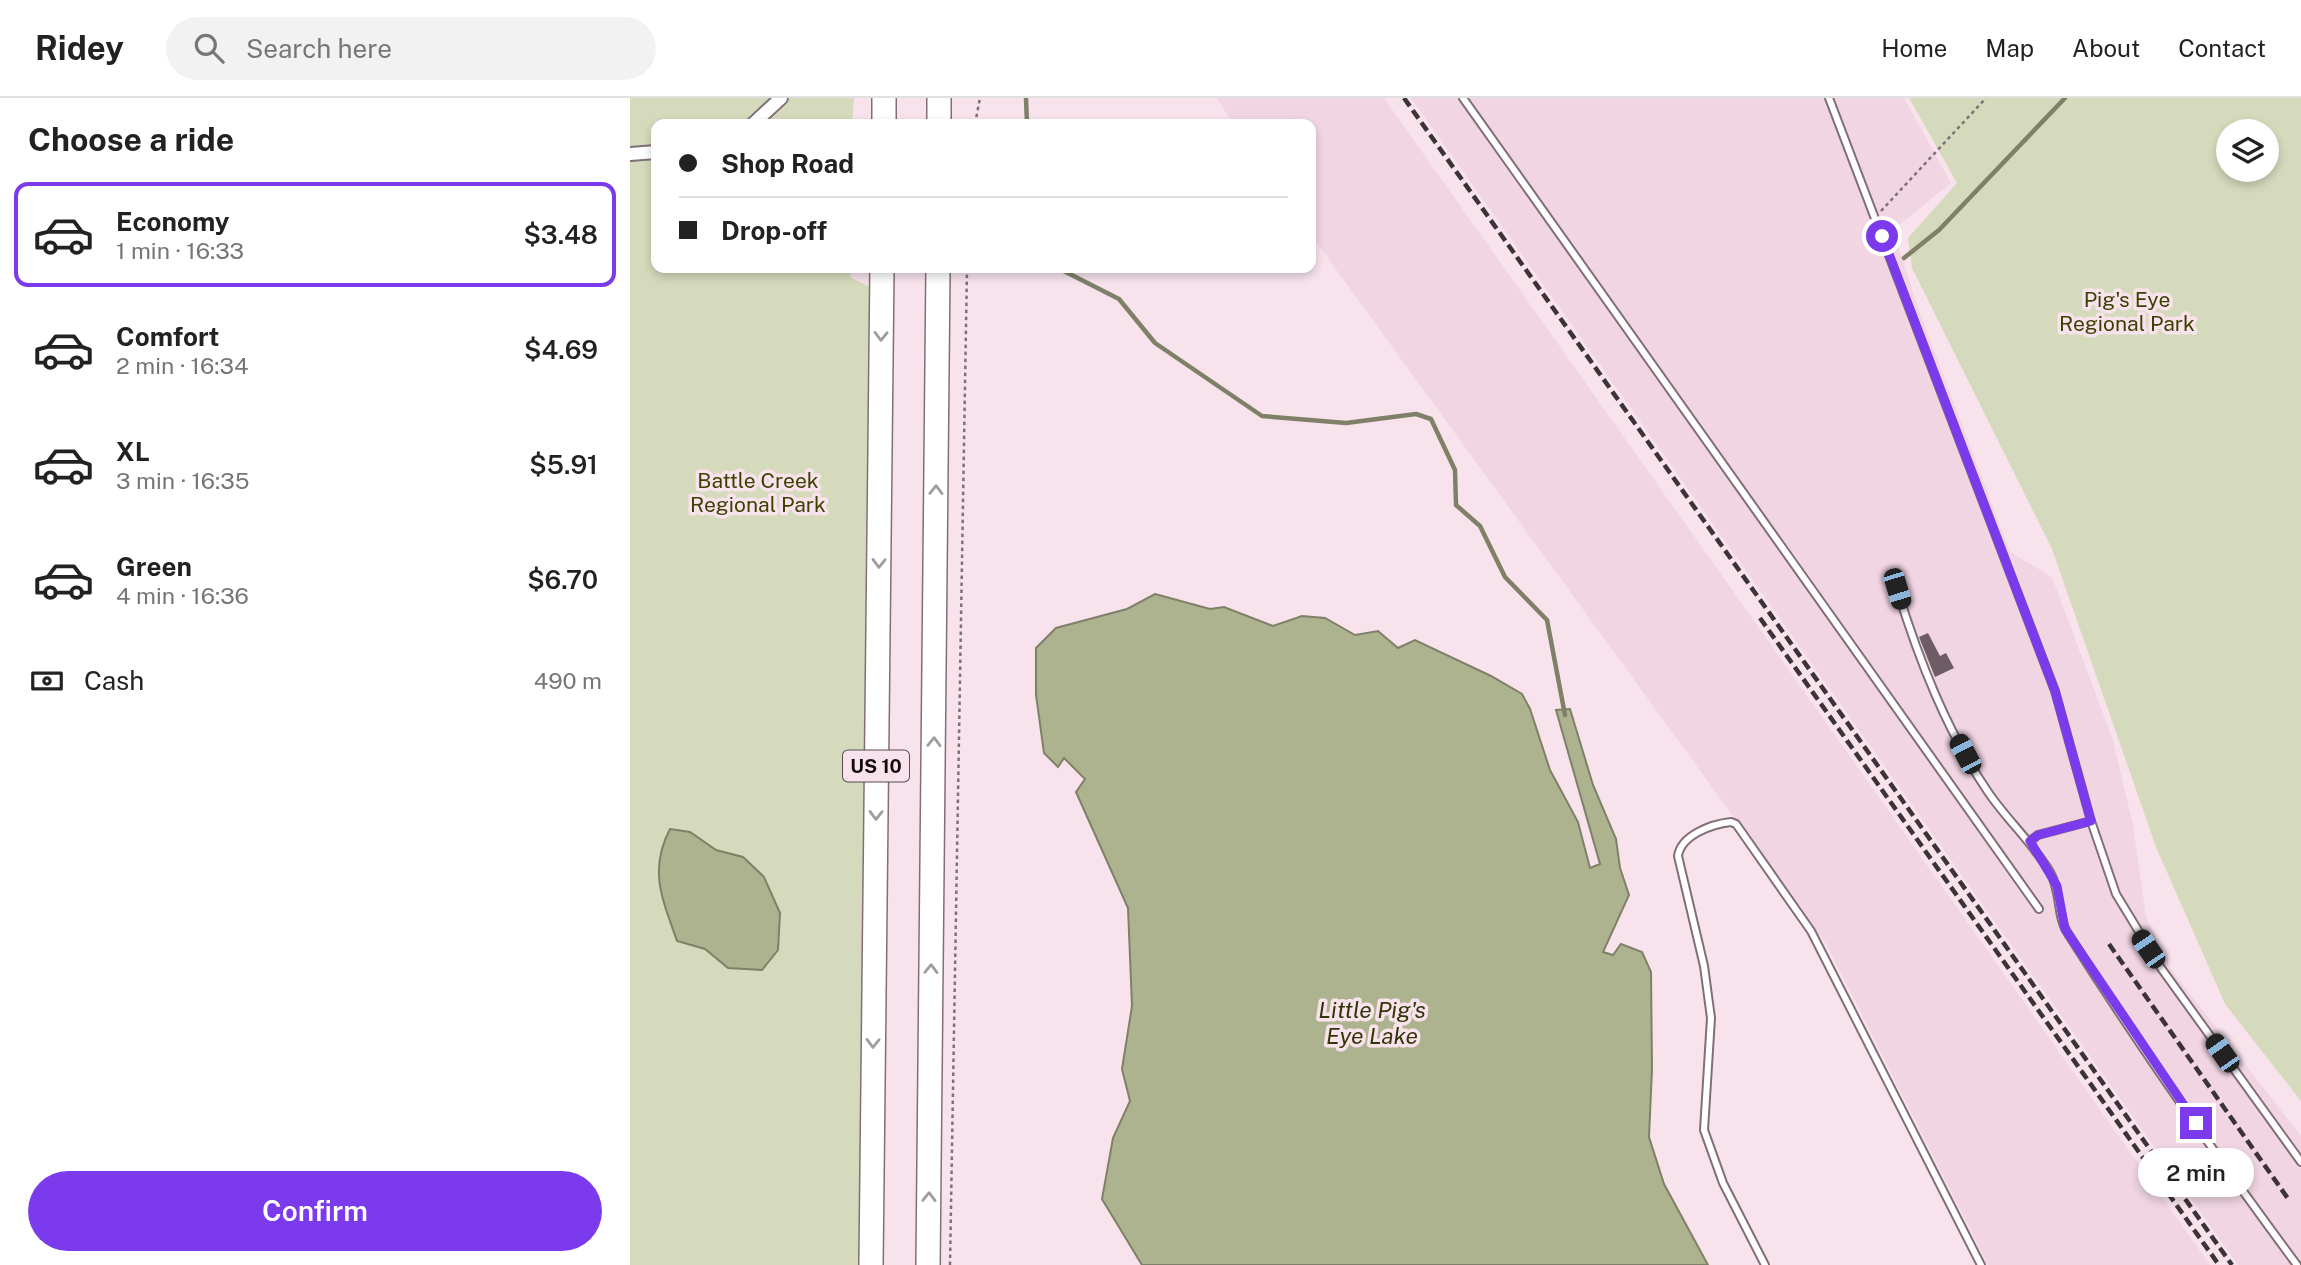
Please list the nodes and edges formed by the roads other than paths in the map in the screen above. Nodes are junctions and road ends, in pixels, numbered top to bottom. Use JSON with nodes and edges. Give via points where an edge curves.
{"nodes":[{"id":1,"x":781,"y":98,"type":"edge"},
{"id":2,"x":884,"y":98,"type":"edge"},
{"id":3,"x":939,"y":98,"type":"edge"},
{"id":4,"x":1463,"y":98,"type":"edge"},
{"id":5,"x":1829,"y":98,"type":"edge"},
{"id":6,"x":759,"y":119,"type":"edge"},
{"id":7,"x":884,"y":119,"type":"edge"},
{"id":8,"x":939,"y":119,"type":"edge"},
{"id":9,"x":651,"y":152,"type":"edge"},
{"id":10,"x":630,"y":154,"type":"edge"},
{"id":11,"x":882,"y":273,"type":"edge"},
{"id":12,"x":938,"y":273,"type":"edge"},
{"id":13,"x":1897,"y":589,"type":"dead end"},
{"id":14,"x":2091,"y":821,"type":"junction"},
{"id":15,"x":2030,"y":841,"type":"junction"},
{"id":16,"x":2039,"y":909,"type":"dead end"},
{"id":17,"x":2301,"y":1162,"type":"edge"},
{"id":18,"x":871,"y":1265,"type":"edge"},
{"id":19,"x":928,"y":1265,"type":"edge"},
{"id":20,"x":1765,"y":1265,"type":"edge"},
{"id":21,"x":1981,"y":1265,"type":"edge"},
{"id":22,"x":2297,"y":1265,"type":"edge"}],
"edges":[{"from":1,"to":6,"type":"street"},
{"from":2,"to":7,"type":"highway"},
{"from":3,"to":8,"type":"highway"},
{"from":4,"to":16,"type":"lane"},
{"from":5,"to":14,"type":"lane","via":[[2055,691]]},
{"from":9,"to":10,"type":"street"},
{"from":11,"to":18,"type":"highway","number":"US 10","one_way":true},
{"from":19,"to":12,"type":"highway","number":"US 10","one_way":true},
{"from":13,"to":15,"type":"lane","via":[[1922,664],[1962,750],[1990,795]]},
{"from":14,"to":15,"type":"lane"},
{"from":14,"to":17,"type":"lane","via":[[2116,894],[2136,930]]},
{"from":15,"to":22,"type":"lane","via":[[2057,886],[2065,929],[2138,1041]]},
{"from":20,"to":21,"type":"lane","via":[[1723,1183],[1704,1130],[1712,1018],[1678,856],[1687,838],[1731,822],[1811,931]]}]}
